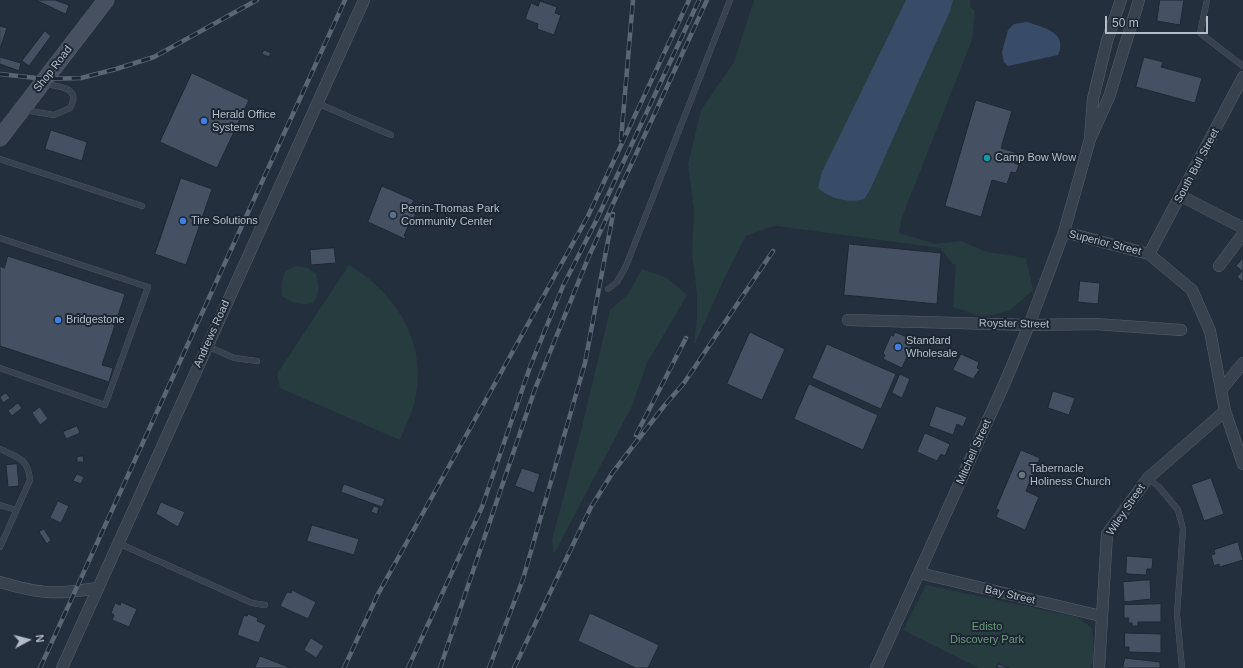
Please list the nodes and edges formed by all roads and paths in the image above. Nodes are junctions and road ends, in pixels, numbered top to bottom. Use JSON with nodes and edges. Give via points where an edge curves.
{"nodes":[{"id":1,"x":106,"y":0,"type":"edge"},
{"id":2,"x":364,"y":0,"type":"edge"},
{"id":3,"x":730,"y":0,"type":"edge"},
{"id":4,"x":1121,"y":0,"type":"edge"},
{"id":5,"x":1139,"y":0,"type":"edge"},
{"id":6,"x":1207,"y":0,"type":"edge"},
{"id":7,"x":1243,"y":66,"type":"edge"},
{"id":8,"x":1243,"y":77,"type":"edge"},
{"id":9,"x":41,"y":84,"type":"junction"},
{"id":10,"x":317,"y":103,"type":"junction"},
{"id":11,"x":21,"y":110,"type":"junction"},
{"id":12,"x":391,"y":135,"type":"dead end"},
{"id":13,"x":0,"y":138,"type":"edge"},
{"id":14,"x":1090,"y":139,"type":"junction"},
{"id":15,"x":0,"y":159,"type":"edge"},
{"id":16,"x":1181,"y":196,"type":"junction"},
{"id":17,"x":142,"y":206,"type":"dead end"},
{"id":18,"x":1243,"y":228,"type":"edge"},
{"id":19,"x":1064,"y":232,"type":"junction"},
{"id":20,"x":1243,"y":234,"type":"edge"},
{"id":21,"x":0,"y":238,"type":"edge"},
{"id":22,"x":1149,"y":254,"type":"junction"},
{"id":23,"x":1219,"y":266,"type":"dead end"},
{"id":24,"x":608,"y":289,"type":"dead end"},
{"id":25,"x":848,"y":320,"type":"dead end"},
{"id":26,"x":1029,"y":325,"type":"junction"},
{"id":27,"x":1181,"y":330,"type":"dead end"},
{"id":28,"x":207,"y":346,"type":"junction"},
{"id":29,"x":257,"y":361,"type":"dead end"},
{"id":30,"x":1243,"y":363,"type":"edge"},
{"id":31,"x":0,"y":368,"type":"edge"},
{"id":32,"x":1221,"y":390,"type":"junction"},
{"id":33,"x":1225,"y":411,"type":"junction"},
{"id":34,"x":0,"y":449,"type":"edge"},
{"id":35,"x":1243,"y":464,"type":"edge"},
{"id":36,"x":1148,"y":478,"type":"junction"},
{"id":37,"x":0,"y":505,"type":"edge"},
{"id":38,"x":16,"y":510,"type":"junction"},
{"id":39,"x":117,"y":543,"type":"junction"},
{"id":40,"x":0,"y":547,"type":"edge"},
{"id":41,"x":919,"y":573,"type":"junction"},
{"id":42,"x":0,"y":582,"type":"edge"},
{"id":43,"x":97,"y":588,"type":"junction"},
{"id":44,"x":265,"y":605,"type":"dead end"},
{"id":45,"x":1102,"y":616,"type":"junction"},
{"id":46,"x":62,"y":668,"type":"edge"},
{"id":47,"x":876,"y":668,"type":"edge"},
{"id":48,"x":1099,"y":668,"type":"edge"},
{"id":49,"x":1182,"y":668,"type":"edge"}],
"edges":[{"from":1,"to":9,"type":"street","name":"Shop Road"},
{"from":2,"to":10,"type":"street","name":"Andrews Road"},
{"from":3,"to":24,"type":"lane","via":[[626,266],[617,282]]},
{"from":4,"to":14,"type":"street","name":"Superior Street","via":[[1107,41],[1093,99]]},
{"from":5,"to":14,"type":"street","name":"Superior Street","via":[[1109,97]]},
{"from":6,"to":7,"type":"lane","via":[[1200,33]]},
{"from":8,"to":16,"type":"street","name":"South Bull Street"},
{"from":9,"to":11,"type":"street","name":"Shop Road"},
{"from":9,"to":11,"type":"lane","via":[[68,88],[74,102],[70,108],[54,115]]},
{"from":10,"to":12,"type":"lane"},
{"from":10,"to":28,"type":"street","name":"Andrews Road"},
{"from":11,"to":13,"type":"street","name":"Shop Road"},
{"from":14,"to":19,"type":"street","name":"Superior Street"},
{"from":15,"to":17,"type":"lane"},
{"from":16,"to":18,"type":"street"},
{"from":16,"to":22,"type":"street","name":"South Bull Street"},
{"from":19,"to":22,"type":"street","name":"Superior Street"},
{"from":19,"to":26,"type":"street","name":"Mitchell Street"},
{"from":20,"to":23,"type":"street"},
{"from":21,"to":31,"type":"lane","via":[[148,287],[105,405]]},
{"from":22,"to":32,"type":"street","name":"Superior Street","via":[[1192,290],[1210,331]]},
{"from":25,"to":26,"type":"street","name":"Royster Street"},
{"from":26,"to":27,"type":"street","name":"Royster Street","via":[[1095,324]]},
{"from":26,"to":41,"type":"street","name":"Mitchell Street"},
{"from":28,"to":29,"type":"lane","via":[[234,358]]},
{"from":28,"to":39,"type":"street","name":"Andrews Road"},
{"from":30,"to":32,"type":"street"},
{"from":32,"to":33,"type":"street","name":"Superior Street"},
{"from":33,"to":35,"type":"street","name":"Superior Street"},
{"from":33,"to":36,"type":"street","name":"Wiley Street"},
{"from":34,"to":38,"type":"lane","via":[[25,461],[29,469],[30,480]]},
{"from":36,"to":45,"type":"street","name":"Wiley Street","via":[[1107,534]]},
{"from":36,"to":49,"type":"lane","via":[[1178,510],[1183,529],[1177,614]]},
{"from":37,"to":38,"type":"lane"},
{"from":38,"to":40,"type":"lane"},
{"from":39,"to":43,"type":"street","name":"Andrews Road"},
{"from":39,"to":44,"type":"lane","via":[[252,604]]},
{"from":41,"to":45,"type":"street","name":"Bay Street"},
{"from":41,"to":47,"type":"street","name":"Mitchell Street"},
{"from":42,"to":43,"type":"street","via":[[28,591],[51,594]]},
{"from":43,"to":46,"type":"street","name":"Andrews Road"},
{"from":45,"to":48,"type":"street","name":"Wiley Street"}]}
